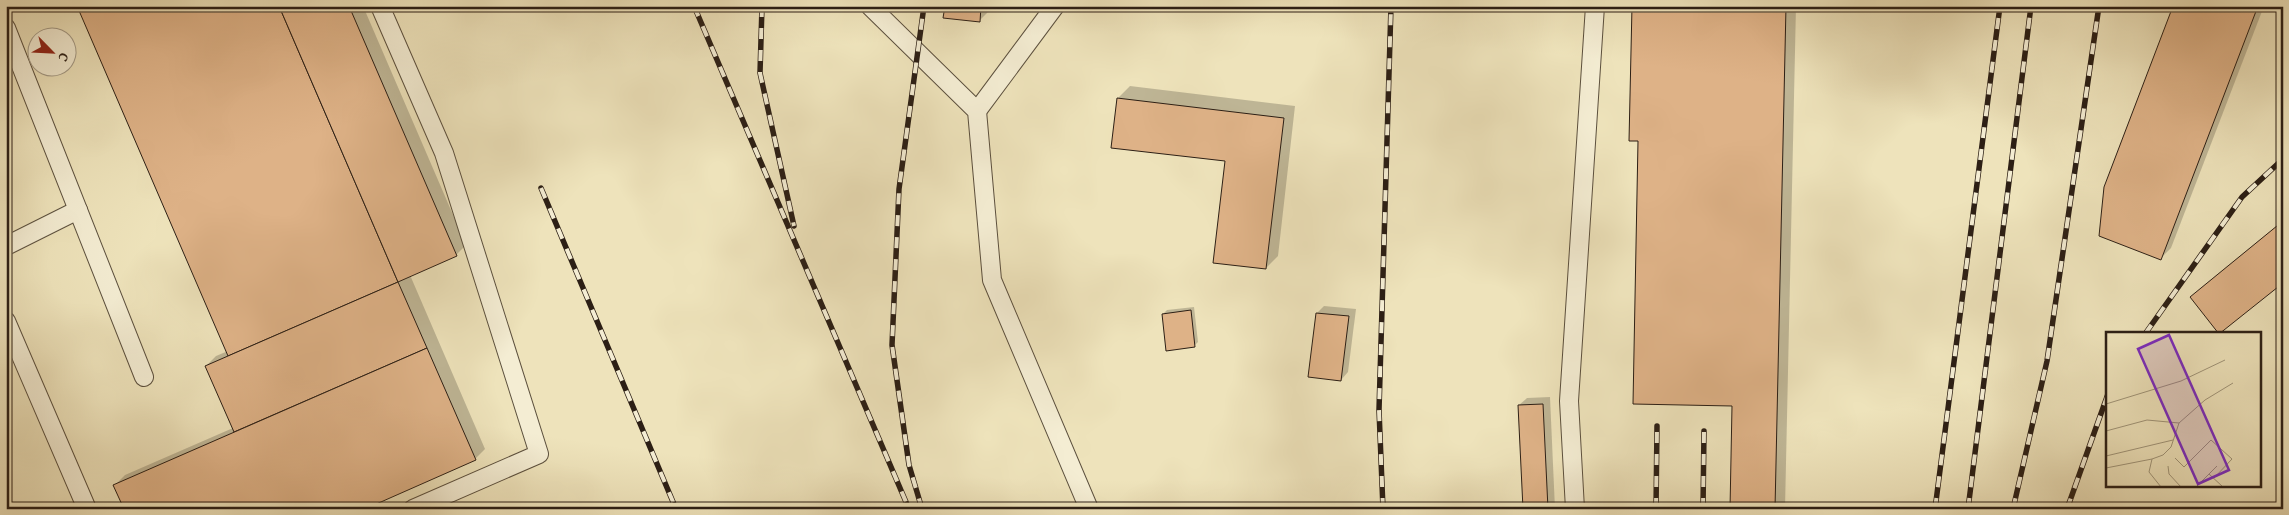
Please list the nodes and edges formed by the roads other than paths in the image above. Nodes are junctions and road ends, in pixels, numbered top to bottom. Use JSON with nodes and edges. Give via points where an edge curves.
{"nodes":[{"id":1,"x":380,"y":6,"type":"edge"},
{"id":2,"x":870,"y":6,"type":"edge"},
{"id":3,"x":1055,"y":6,"type":"edge"},
{"id":4,"x":1595,"y":6,"type":"edge"},
{"id":5,"x":6,"y":28,"type":"edge"},
{"id":6,"x":977,"y":111,"type":"junction"},
{"id":7,"x":78,"y":210,"type":"junction"},
{"id":8,"x":6,"y":246,"type":"edge"},
{"id":9,"x":6,"y":321,"type":"edge"},
{"id":10,"x":144,"y":377,"type":"dead end"},
{"id":11,"x":87,"y":509,"type":"edge"},
{"id":12,"x":413,"y":509,"type":"edge"},
{"id":13,"x":1089,"y":509,"type":"edge"},
{"id":14,"x":1575,"y":509,"type":"edge"}],
"edges":[{"from":1,"to":12,"type":"lane","via":[[444,153],[539,454]]},
{"from":2,"to":6,"type":"lane"},
{"from":3,"to":6,"type":"lane"},
{"from":4,"to":14,"type":"lane","via":[[1569,400]]},
{"from":5,"to":7,"type":"lane"},
{"from":6,"to":13,"type":"lane","via":[[992,280]]},
{"from":7,"to":8,"type":"lane"},
{"from":7,"to":10,"type":"lane"},
{"from":9,"to":11,"type":"lane"}]}
